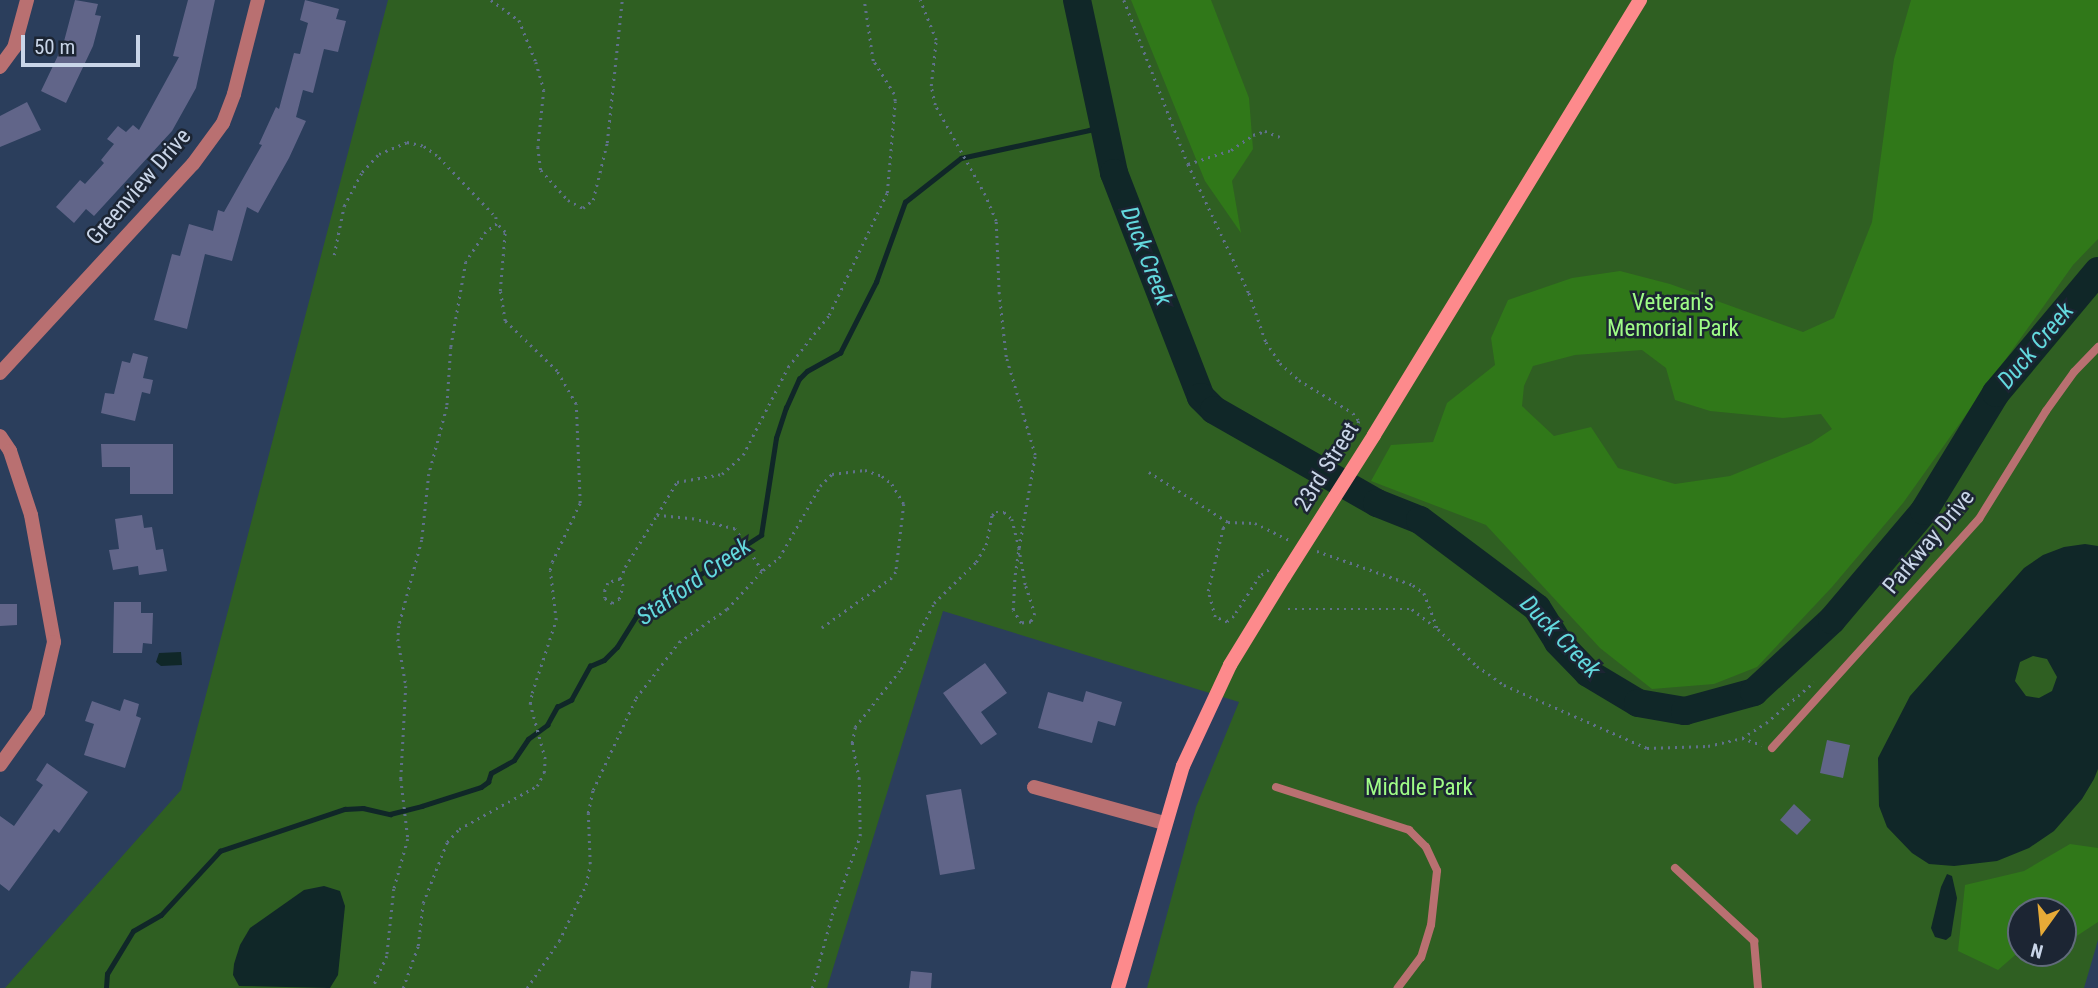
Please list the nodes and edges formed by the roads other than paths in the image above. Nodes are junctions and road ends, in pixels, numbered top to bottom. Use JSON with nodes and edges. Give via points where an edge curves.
{"nodes":[{"id":1,"x":27,"y":0,"type":"edge"},
{"id":2,"x":258,"y":0,"type":"edge"},
{"id":3,"x":1640,"y":0,"type":"edge"},
{"id":4,"x":0,"y":68,"type":"edge"},
{"id":5,"x":2098,"y":347,"type":"edge"},
{"id":6,"x":0,"y":373,"type":"edge"},
{"id":7,"x":0,"y":436,"type":"edge"},
{"id":8,"x":1772,"y":748,"type":"road end"},
{"id":9,"x":0,"y":765,"type":"edge"},
{"id":10,"x":1034,"y":787,"type":"dead end"},
{"id":11,"x":1276,"y":787,"type":"dead end"},
{"id":12,"x":1164,"y":823,"type":"junction"},
{"id":13,"x":1675,"y":868,"type":"dead end"},
{"id":14,"x":1118,"y":988,"type":"edge"},
{"id":15,"x":1398,"y":988,"type":"edge"},
{"id":16,"x":1758,"y":988,"type":"edge"}],
"edges":[{"from":1,"to":4,"type":"street","via":[[14,48]]},
{"from":2,"to":6,"type":"street","name":"Greenview Drive","via":[[223,123],[193,164]]},
{"from":3,"to":12,"type":"street","name":"23rd Street","bridge":true,"via":[[1374,435],[1278,572],[1183,765]]},
{"from":5,"to":8,"type":"lane","name":"Parkway Drive","via":[[2046,411],[1979,519]]},
{"from":7,"to":9,"type":"street","via":[[10,451],[30,515],[54,642],[38,712]]},
{"from":10,"to":12,"type":"street"},
{"from":11,"to":15,"type":"lane","via":[[1409,830],[1426,847],[1437,871],[1431,925],[1421,957]]},
{"from":12,"to":14,"type":"street","name":"23rd Street"},
{"from":13,"to":16,"type":"lane","via":[[1754,941]]}]}
